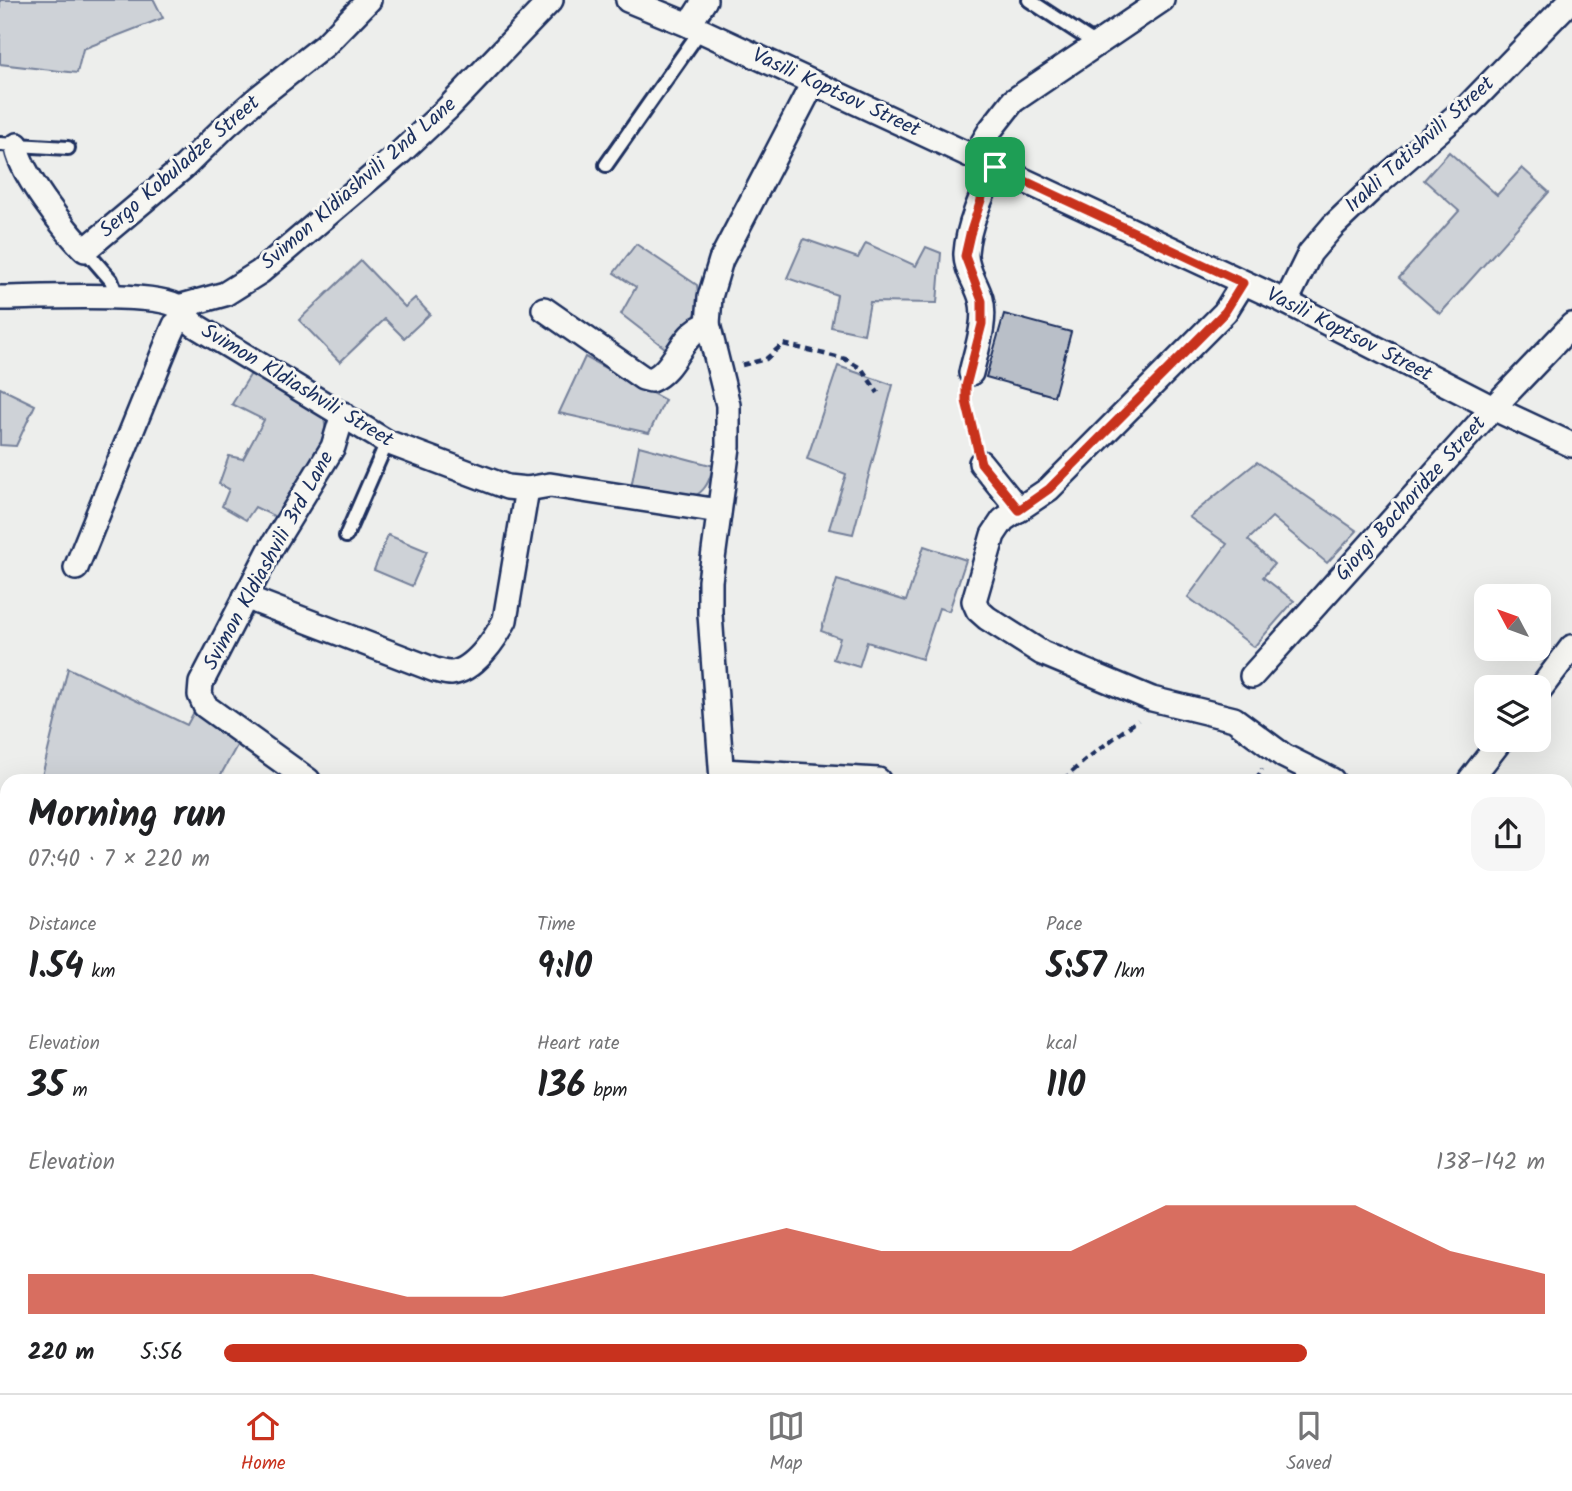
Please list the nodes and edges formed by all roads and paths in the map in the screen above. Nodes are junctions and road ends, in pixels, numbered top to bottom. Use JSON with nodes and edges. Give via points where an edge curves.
{"nodes":[{"id":1,"x":369,"y":0,"type":"edge"},
{"id":2,"x":551,"y":0,"type":"edge"},
{"id":3,"x":628,"y":0,"type":"edge"},
{"id":4,"x":705,"y":0,"type":"edge"},
{"id":5,"x":1029,"y":0,"type":"edge"},
{"id":6,"x":1162,"y":0,"type":"edge"},
{"id":7,"x":1571,"y":0,"type":"edge"},
{"id":8,"x":695,"y":28,"type":"junction"},
{"id":9,"x":1096,"y":44,"type":"junction"},
{"id":10,"x":813,"y":83,"type":"junction"},
{"id":11,"x":9,"y":145,"type":"edge"},
{"id":12,"x":68,"y":148,"type":"dead end"},
{"id":13,"x":974,"y":157,"type":"junction"},
{"id":14,"x":606,"y":165,"type":"dead end"},
{"id":15,"x":995,"y":167,"type":"junction"},
{"id":16,"x":85,"y":250,"type":"junction"},
{"id":17,"x":1243,"y":283,"type":"junction"},
{"id":18,"x":0,"y":298,"type":"edge"},
{"id":19,"x":118,"y":298,"type":"junction"},
{"id":20,"x":1286,"y":302,"type":"junction"},
{"id":21,"x":544,"y":309,"type":"dead end"},
{"id":22,"x":181,"y":312,"type":"junction"},
{"id":23,"x":708,"y":324,"type":"junction"},
{"id":24,"x":1572,"y":325,"type":"edge"},
{"id":25,"x":718,"y":368,"type":"junction"},
{"id":26,"x":971,"y":373,"type":"joint"},
{"id":27,"x":878,"y":393,"type":"dead end"},
{"id":28,"x":1493,"y":408,"type":"junction"},
{"id":29,"x":343,"y":414,"type":"junction"},
{"id":30,"x":387,"y":442,"type":"junction"},
{"id":31,"x":1572,"y":445,"type":"edge"},
{"id":32,"x":981,"y":463,"type":"joint"},
{"id":33,"x":527,"y":489,"type":"junction"},
{"id":34,"x":1019,"y":510,"type":"junction"},
{"id":35,"x":719,"y":511,"type":"junction"},
{"id":36,"x":346,"y":536,"type":"dead end"},
{"id":37,"x":76,"y":569,"type":"dead end"},
{"id":38,"x":245,"y":597,"type":"junction"},
{"id":39,"x":1572,"y":647,"type":"edge"},
{"id":40,"x":1551,"y":675,"type":"edge"},
{"id":41,"x":1252,"y":676,"type":"dead end"},
{"id":42,"x":1161,"y":702,"type":"junction"},
{"id":43,"x":1492,"y":752,"type":"edge"},
{"id":44,"x":300,"y":774,"type":"edge"},
{"id":45,"x":722,"y":774,"type":"edge"},
{"id":46,"x":1070,"y":774,"type":"edge"},
{"id":47,"x":1320,"y":774,"type":"edge"},
{"id":48,"x":1475,"y":774,"type":"edge"}],
"edges":[{"from":1,"to":16,"type":"street","name":"Sergo Kobuladze Street","via":[[325,46],[227,124],[184,167]]},
{"from":2,"to":22,"type":"street","name":"Svimon Kldiashvili 2nd Lane","via":[[401,152],[260,272],[225,295]]},
{"from":3,"to":8,"type":"street","name":"Vasili Koptsov Street"},
{"from":4,"to":8,"type":"street"},
{"from":5,"to":9,"type":"lane"},
{"from":6,"to":9,"type":"street"},
{"from":7,"to":20,"type":"street","name":"Irakli Tatishvili Street","via":[[1469,105],[1332,226],[1310,253]]},
{"from":8,"to":10,"type":"street","name":"Vasili Koptsov Street"},
{"from":8,"to":14,"type":"lane"},
{"from":9,"to":13,"type":"street","via":[[1013,101]]},
{"from":10,"to":13,"type":"street","name":"Vasili Koptsov Street"},
{"from":10,"to":23,"type":"street","via":[[720,261]]},
{"from":11,"to":12,"type":"lane"},
{"from":11,"to":16,"type":"street","name":"Sergo Kobuladze Street","via":[[51,209]]},
{"from":13,"to":15,"type":"street","name":"Vasili Koptsov Street"},
{"from":15,"to":17,"type":"street","name":"Vasili Koptsov Street"},
{"from":15,"to":26,"type":"street","via":[[965,256],[982,301]]},
{"from":16,"to":19,"type":"lane","via":[[111,280]]},
{"from":17,"to":20,"type":"street","name":"Vasili Koptsov Street"},
{"from":17,"to":34,"type":"street","via":[[1225,312],[1196,342],[1049,489]]},
{"from":18,"to":19,"type":"street","name":"Svimon Kldiashvili Street"},
{"from":19,"to":22,"type":"street","name":"Svimon Kldiashvili Street","via":[[149,298]]},
{"from":20,"to":28,"type":"street","name":"Vasili Koptsov Street"},
{"from":21,"to":23,"type":"street","via":[[650,380],[666,370],[692,332]]},
{"from":22,"to":29,"type":"street","name":"Svimon Kldiashvili Street"},
{"from":22,"to":37,"type":"street"},
{"from":23,"to":25,"type":"street"},
{"from":24,"to":28,"type":"street","name":"Giorgi Bochoridze Street"},
{"from":25,"to":27,"type":"path","via":[[766,359],[783,344],[845,359],[862,369]]},
{"from":25,"to":35,"type":"street","via":[[728,405],[728,447]]},
{"from":26,"to":32,"type":"path","via":[[966,401]]},
{"from":28,"to":31,"type":"street","name":"Vasili Koptsov Street"},
{"from":28,"to":41,"type":"street","name":"Giorgi Bochoridze Street"},
{"from":29,"to":30,"type":"street","name":"Svimon Kldiashvili Street"},
{"from":29,"to":38,"type":"street","name":"Svimon Kldiashvili 3rd Lane","via":[[332,447]]},
{"from":30,"to":33,"type":"street","name":"Svimon Kldiashvili Street","via":[[507,487]]},
{"from":30,"to":36,"type":"lane"},
{"from":32,"to":34,"type":"street"},
{"from":33,"to":35,"type":"street","name":"Svimon Kldiashvili Street","via":[[550,485]]},
{"from":33,"to":38,"type":"street","via":[[505,620],[495,639],[464,669],[450,673],[435,670]]},
{"from":34,"to":42,"type":"street","via":[[1003,520],[993,535],[974,601],[978,610],[1042,653]]},
{"from":35,"to":45,"type":"street","via":[[710,603]]},
{"from":38,"to":44,"type":"street","name":"Svimon Kldiashvili 3rd Lane","via":[[201,683],[200,695],[205,706]]},
{"from":39,"to":40,"type":"street"},
{"from":42,"to":46,"type":"path"},
{"from":42,"to":47,"type":"street","via":[[1234,719],[1284,756]]},
{"from":43,"to":48,"type":"street"}]}
